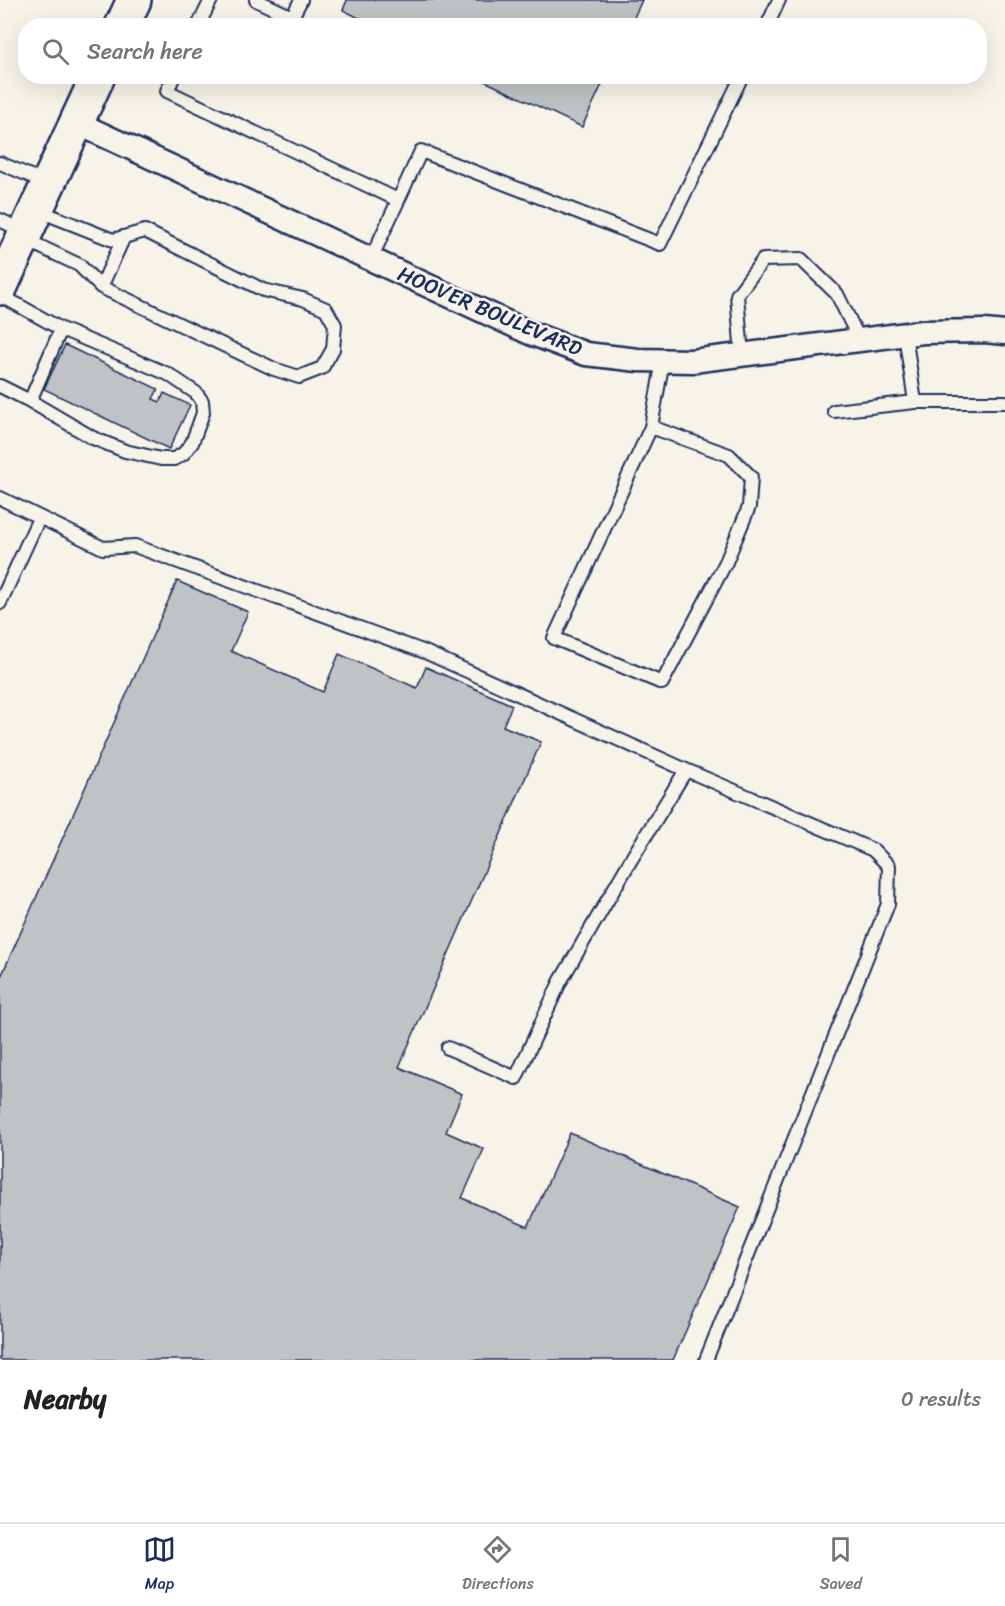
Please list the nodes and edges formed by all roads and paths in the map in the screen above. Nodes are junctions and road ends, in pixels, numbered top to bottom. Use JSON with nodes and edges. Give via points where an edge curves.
{"nodes":[{"id":1,"x":134,"y":0,"type":"edge"},
{"id":2,"x":210,"y":0,"type":"edge"},
{"id":3,"x":256,"y":0,"type":"edge"},
{"id":4,"x":301,"y":0,"type":"edge"},
{"id":5,"x":779,"y":0,"type":"edge"},
{"id":6,"x":126,"y":18,"type":"edge"},
{"id":7,"x":202,"y":18,"type":"edge"},
{"id":8,"x":770,"y":18,"type":"edge"},
{"id":9,"x":94,"y":84,"type":"edge"},
{"id":10,"x":170,"y":84,"type":"edge"},
{"id":11,"x":738,"y":84,"type":"edge"},
{"id":12,"x":77,"y":123,"type":"junction"},
{"id":13,"x":0,"y":163,"type":"edge"},
{"id":14,"x":398,"y":200,"type":"junction"},
{"id":15,"x":27,"y":217,"type":"edge"},
{"id":16,"x":124,"y":237,"type":"junction"},
{"id":17,"x":371,"y":259,"type":"junction"},
{"id":18,"x":101,"y":287,"type":"junction"},
{"id":19,"x":0,"y":288,"type":"edge"},
{"id":20,"x":0,"y":295,"type":"edge"},
{"id":21,"x":61,"y":329,"type":"junction"},
{"id":22,"x":1005,"y":333,"type":"edge"},
{"id":23,"x":905,"y":334,"type":"junction"},
{"id":24,"x":860,"y":340,"type":"junction"},
{"id":25,"x":742,"y":355,"type":"junction"},
{"id":26,"x":663,"y":360,"type":"junction"},
{"id":27,"x":0,"y":386,"type":"edge"},
{"id":28,"x":30,"y":401,"type":"junction"},
{"id":29,"x":915,"y":402,"type":"junction"},
{"id":30,"x":1005,"y":402,"type":"edge"},
{"id":31,"x":834,"y":411,"type":"dead end"},
{"id":32,"x":651,"y":427,"type":"junction"},
{"id":33,"x":0,"y":498,"type":"edge"},
{"id":34,"x":39,"y":518,"type":"junction"},
{"id":35,"x":0,"y":603,"type":"edge"},
{"id":36,"x":686,"y":770,"type":"junction"},
{"id":37,"x":448,"y":1048,"type":"dead end"},
{"id":38,"x":706,"y":1360,"type":"edge"}],
"edges":[{"from":1,"to":6,"type":"main road"},
{"from":2,"to":7,"type":"lane"},
{"from":3,"to":4,"type":"lane","via":[[292,16]]},
{"from":5,"to":8,"type":"lane"},
{"from":9,"to":12,"type":"main road"},
{"from":10,"to":14,"type":"lane","via":[[167,91]]},
{"from":11,"to":14,"type":"lane","via":[[660,244],[421,151]]},
{"from":12,"to":15,"type":"main road"},
{"from":12,"to":17,"type":"street","name":"HOOVER BOULEVARD"},
{"from":13,"to":15,"type":"lane"},
{"from":14,"to":17,"type":"lane"},
{"from":15,"to":16,"type":"lane","via":[[113,240]]},
{"from":15,"to":18,"type":"lane"},
{"from":15,"to":19,"type":"main road"},
{"from":16,"to":18,"type":"lane"},
{"from":16,"to":18,"type":"lane","via":[[145,231],[263,290],[326,309],[335,325],[333,348],[322,368],[299,377],[274,369]]},
{"from":17,"to":26,"type":"street","name":"HOOVER BOULEVARD","via":[[530,333],[586,354]]},
{"from":20,"to":21,"type":"lane"},
{"from":21,"to":28,"type":"lane"},
{"from":21,"to":28,"type":"lane","via":[[168,374],[196,393],[202,401],[203,413],[192,443],[174,459],[142,456],[93,438]]},
{"from":22,"to":23,"type":"street","name":"HOOVER BOULEVARD"},
{"from":23,"to":24,"type":"street","name":"HOOVER BOULEVARD"},
{"from":23,"to":29,"type":"lane"},
{"from":24,"to":25,"type":"street","name":"HOOVER BOULEVARD"},
{"from":24,"to":25,"type":"lane","via":[[837,294],[801,259],[763,260],[737,295]]},
{"from":25,"to":26,"type":"street","name":"HOOVER BOULEVARD"},
{"from":26,"to":32,"type":"lane"},
{"from":27,"to":28,"type":"lane"},
{"from":29,"to":30,"type":"lane"},
{"from":29,"to":31,"type":"lane"},
{"from":32,"to":32,"type":"lane","via":[[554,638],[662,683],[726,562],[749,507],[751,477],[729,455]]},
{"from":33,"to":34,"type":"lane"},
{"from":34,"to":35,"type":"lane"},
{"from":34,"to":36,"type":"lane","via":[[103,548],[135,546],[425,652]]},
{"from":36,"to":37,"type":"lane","via":[[560,982],[516,1078]]},
{"from":36,"to":38,"type":"lane","via":[[873,850],[889,866],[888,904]]}]}
